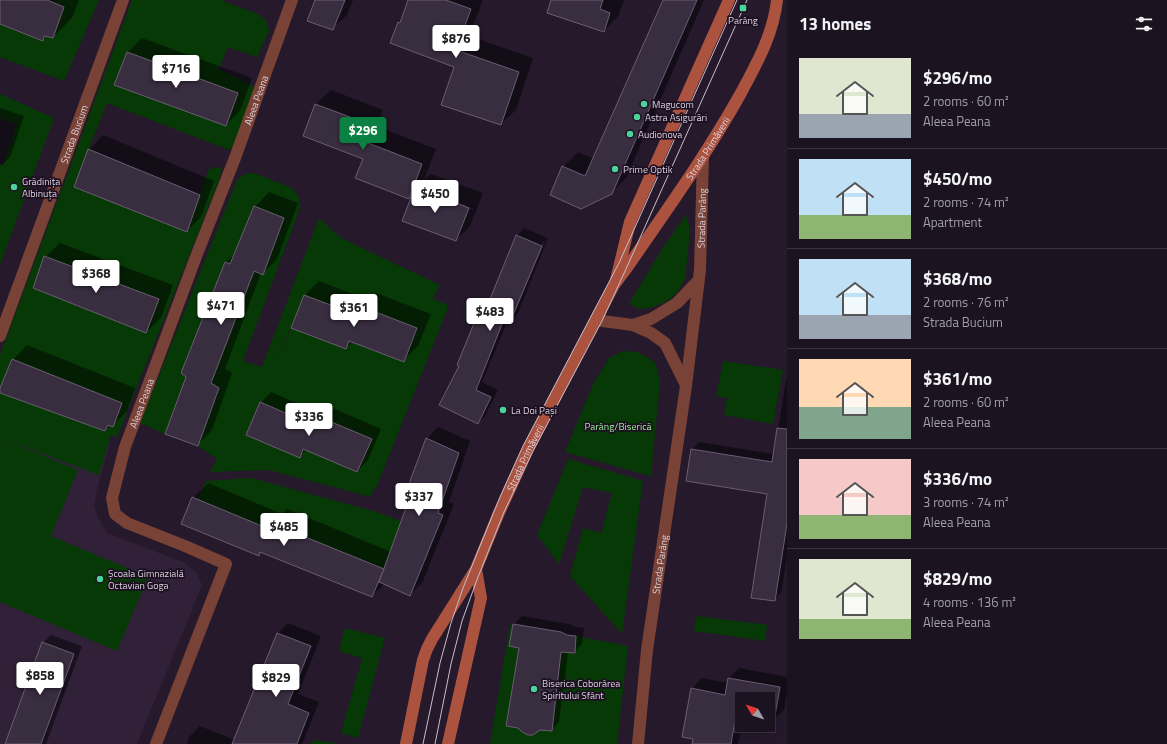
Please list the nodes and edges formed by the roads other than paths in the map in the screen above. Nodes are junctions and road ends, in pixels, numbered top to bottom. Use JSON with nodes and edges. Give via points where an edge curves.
{"nodes":[{"id":1,"x":123,"y":0,"type":"edge"},
{"id":2,"x":292,"y":0,"type":"edge"},
{"id":3,"x":729,"y":0,"type":"edge"},
{"id":4,"x":777,"y":0,"type":"edge"},
{"id":5,"x":703,"y":156,"type":"junction"},
{"id":6,"x":698,"y":281,"type":"junction"},
{"id":7,"x":614,"y":285,"type":"junction"},
{"id":8,"x":597,"y":318,"type":"junction"},
{"id":9,"x":633,"y":325,"type":"junction"},
{"id":10,"x":0,"y":336,"type":"edge"},
{"id":11,"x":686,"y":386,"type":"junction"},
{"id":12,"x":476,"y":569,"type":"junction"},
{"id":13,"x":156,"y":744,"type":"edge"},
{"id":14,"x":406,"y":744,"type":"edge"},
{"id":15,"x":448,"y":744,"type":"edge"},
{"id":16,"x":638,"y":744,"type":"edge"}],
"edges":[{"from":1,"to":10,"type":"street","name":"Strada Bucium"},
{"from":2,"to":13,"type":"street","name":"Aleea Peana","via":[[236,158],[196,254],[125,447],[112,498],[115,514],[127,523],[226,564]]},
{"from":3,"to":7,"type":"main road","name":"Strada Primăverii","via":[[630,222]]},
{"from":4,"to":5,"type":"main road","name":"Strada Primăverii","via":[[769,37],[758,62],[723,126]]},
{"from":5,"to":6,"type":"street","name":"Strada Parâng"},
{"from":5,"to":7,"type":"main road","name":"Strada Primăverii"},
{"from":6,"to":9,"type":"street","via":[[676,303],[651,319]]},
{"from":6,"to":11,"type":"street","name":"Strada Parâng"},
{"from":7,"to":8,"type":"main road","name":"Strada Primăverii"},
{"from":8,"to":9,"type":"street"},
{"from":8,"to":12,"type":"main road","name":"Strada Primăverii","via":[[528,449]]},
{"from":9,"to":11,"type":"street","via":[[665,343]]},
{"from":11,"to":16,"type":"street","name":"Strada Parâng","via":[[647,650]]},
{"from":12,"to":14,"type":"main road","name":"Strada Primăverii","via":[[427,649]]},
{"from":12,"to":15,"type":"main road","via":[[481,598]]}]}
